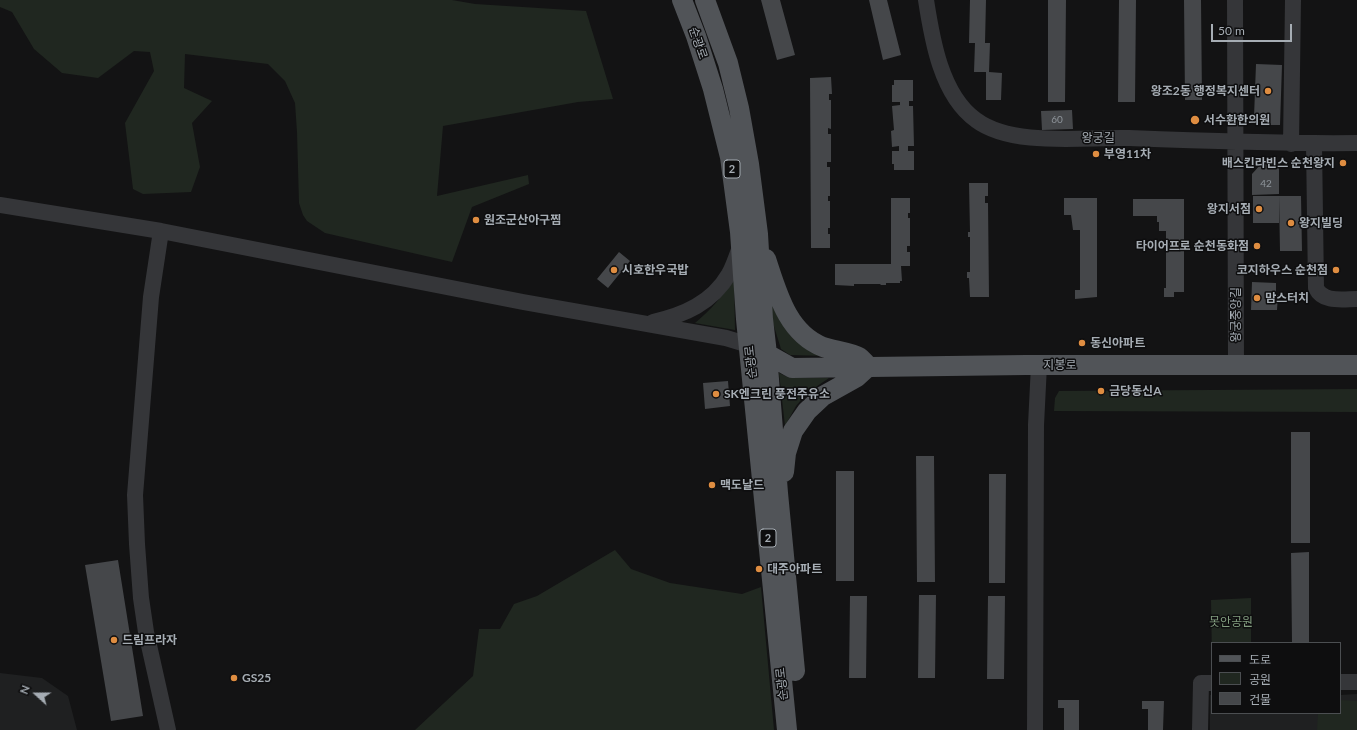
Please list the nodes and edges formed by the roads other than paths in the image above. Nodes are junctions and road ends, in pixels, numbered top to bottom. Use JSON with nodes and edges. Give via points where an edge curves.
{"nodes":[{"id":1,"x":682,"y":0,"type":"edge"},
{"id":2,"x":705,"y":0,"type":"edge"},
{"id":3,"x":926,"y":0,"type":"edge"},
{"id":4,"x":1235,"y":0,"type":"edge"},
{"id":5,"x":1293,"y":0,"type":"edge"},
{"id":6,"x":1235,"y":142,"type":"junction"},
{"id":7,"x":1291,"y":144,"type":"junction"},
{"id":8,"x":1314,"y":144,"type":"junction"},
{"id":9,"x":1357,"y":144,"type":"edge"},
{"id":10,"x":0,"y":205,"type":"edge"},
{"id":11,"x":161,"y":231,"type":"junction"},
{"id":12,"x":758,"y":234,"type":"junction"},
{"id":13,"x":741,"y":245,"type":"junction"},
{"id":14,"x":1357,"y":299,"type":"edge"},
{"id":15,"x":646,"y":324,"type":"junction"},
{"id":16,"x":749,"y":345,"type":"junction"},
{"id":17,"x":767,"y":354,"type":"junction"},
{"id":18,"x":1039,"y":365,"type":"junction"},
{"id":19,"x":1236,"y":365,"type":"junction"},
{"id":20,"x":1357,"y":365,"type":"edge"},
{"id":21,"x":869,"y":366,"type":"junction"},
{"id":22,"x":778,"y":493,"type":"junction"},
{"id":23,"x":1341,"y":682,"type":"edge"},
{"id":24,"x":1357,"y":682,"type":"edge"},
{"id":25,"x":1211,"y":683,"type":"edge"},
{"id":26,"x":168,"y":730,"type":"edge"},
{"id":27,"x":787,"y":730,"type":"edge"},
{"id":28,"x":801,"y":730,"type":"edge"},
{"id":29,"x":1035,"y":730,"type":"edge"},
{"id":30,"x":1200,"y":730,"type":"edge"}],
"edges":[{"from":1,"to":13,"type":"main road","name":"순광로","number":"2","via":[[713,89],[730,157]]},
{"from":2,"to":12,"type":"main road","name":"순광로","number":"2","via":[[728,64],[740,108]]},
{"from":3,"to":6,"type":"street","name":"왕궁길","via":[[932,38],[945,79],[961,105],[975,120],[992,129],[1043,138]]},
{"from":4,"to":6,"type":"street","name":"왕궁중앙길"},
{"from":5,"to":7,"type":"street"},
{"from":6,"to":7,"type":"street","name":"왕궁길"},
{"from":6,"to":19,"type":"street","name":"왕궁중앙길"},
{"from":7,"to":8,"type":"street","name":"왕궁길"},
{"from":8,"to":9,"type":"street","name":"왕궁길"},
{"from":8,"to":14,"type":"street","via":[[1316,288],[1322,296],[1329,299]]},
{"from":10,"to":11,"type":"street"},
{"from":11,"to":15,"type":"street"},
{"from":11,"to":26,"type":"street","via":[[151,297],[135,495],[141,598]]},
{"from":12,"to":17,"type":"main road","name":"순광로","number":"2"},
{"from":12,"to":21,"type":"main road","via":[[782,304],[793,324],[822,346],[858,356]]},
{"from":13,"to":15,"type":"street","via":[[728,274],[714,294],[700,305],[674,317]]},
{"from":13,"to":16,"type":"main road","name":"순광로","number":"2"},
{"from":15,"to":16,"type":"street","via":[[728,338]]},
{"from":16,"to":17,"type":"street"},
{"from":16,"to":27,"type":"main road","name":"순광로","number":"2"},
{"from":17,"to":21,"type":"main road","name":"지봉로","via":[[792,368]]},
{"from":17,"to":22,"type":"main road","name":"순광로","number":"2"},
{"from":18,"to":19,"type":"main road","name":"지봉로"},
{"from":18,"to":21,"type":"main road","name":"지봉로"},
{"from":18,"to":29,"type":"street","via":[[1036,425]]},
{"from":19,"to":20,"type":"main road","name":"지봉로"},
{"from":21,"to":22,"type":"main road","via":[[857,377],[823,396],[807,411],[793,431]]},
{"from":22,"to":28,"type":"main road","name":"순광로","number":"2"},
{"from":23,"to":24,"type":"street"},
{"from":25,"to":30,"type":"street","via":[[1201,683]]}]}
